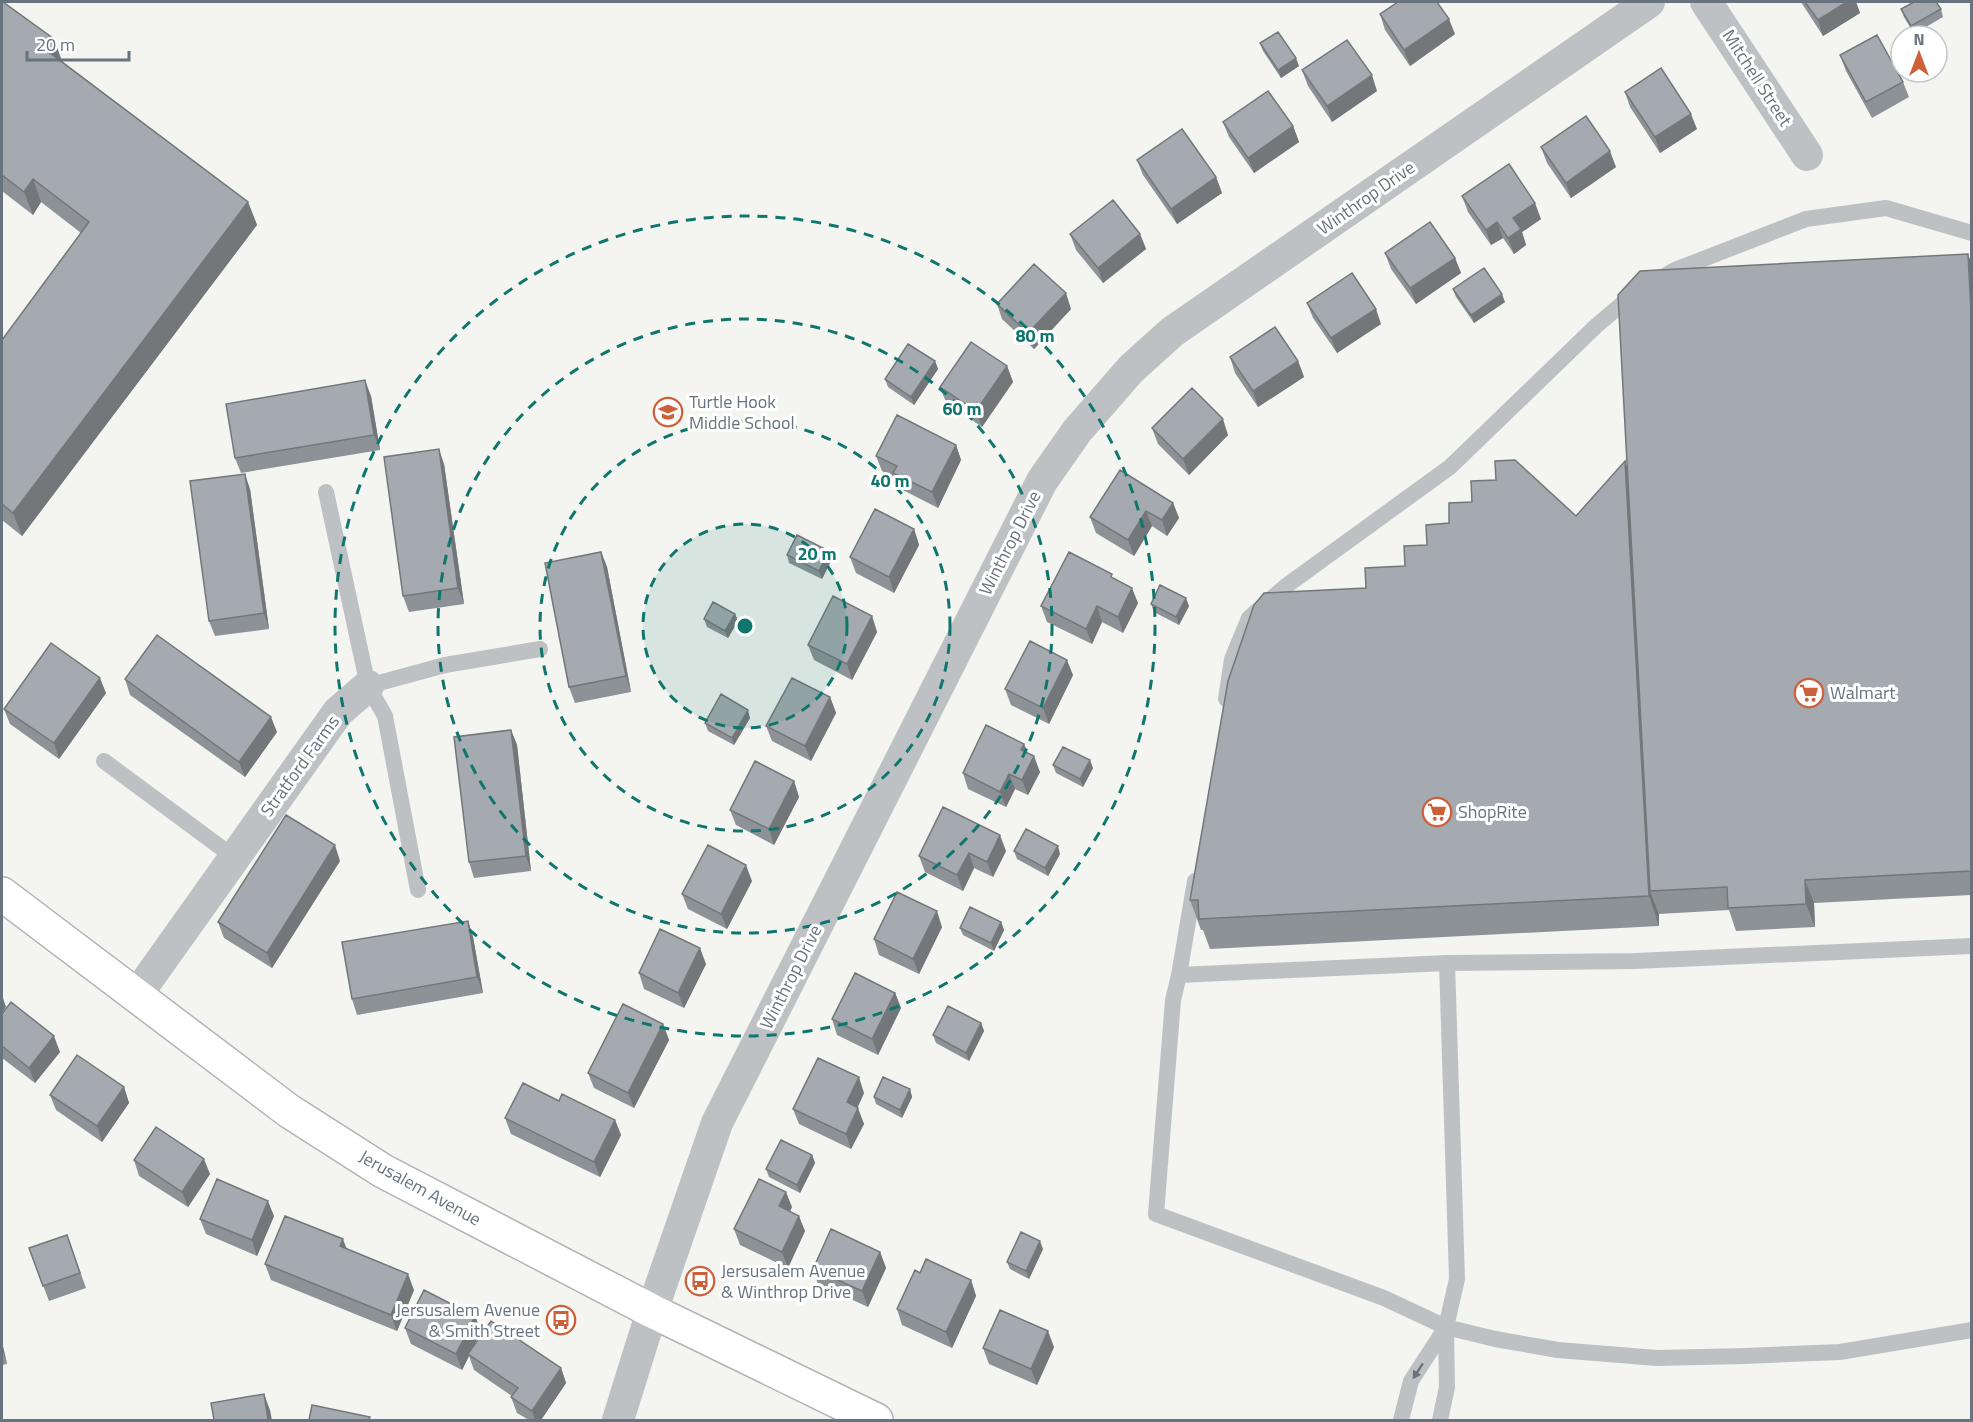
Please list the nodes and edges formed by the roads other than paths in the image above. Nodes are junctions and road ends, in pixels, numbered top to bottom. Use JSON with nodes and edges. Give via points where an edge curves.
{"nodes":[{"id":1,"x":1649,"y":2,"type":"edge"},
{"id":2,"x":1706,"y":2,"type":"edge"},
{"id":3,"x":1808,"y":155,"type":"dead end"},
{"id":4,"x":1971,"y":232,"type":"edge"},
{"id":5,"x":326,"y":492,"type":"dead end"},
{"id":6,"x":540,"y":649,"type":"dead end"},
{"id":7,"x":368,"y":686,"type":"junction"},
{"id":8,"x":1222,"y":718,"type":"edge"},
{"id":9,"x":104,"y":761,"type":"dead end"},
{"id":10,"x":235,"y":858,"type":"junction"},
{"id":11,"x":1197,"y":870,"type":"edge"},
{"id":12,"x":418,"y":890,"type":"dead end"},
{"id":13,"x":2,"y":894,"type":"edge"},
{"id":14,"x":1971,"y":946,"type":"edge"},
{"id":15,"x":1447,"y":963,"type":"junction"},
{"id":16,"x":1179,"y":975,"type":"junction"},
{"id":17,"x":136,"y":996,"type":"junction"},
{"id":18,"x":652,"y":1311,"type":"junction"},
{"id":19,"x":1446,"y":1327,"type":"junction"},
{"id":20,"x":1971,"y":1330,"type":"edge"},
{"id":21,"x":837,"y":1412,"type":"edge"},
{"id":22,"x":618,"y":1420,"type":"edge"},
{"id":23,"x":876,"y":1420,"type":"edge"},
{"id":24,"x":1401,"y":1420,"type":"edge"},
{"id":25,"x":1440,"y":1420,"type":"edge"}],
"edges":[{"from":1,"to":18,"type":"street","name":"Winthrop Drive","via":[[1172,332],[1131,369],[1077,431],[1042,481],[717,1123]]},
{"from":2,"to":3,"type":"street","name":"Mitchell Street"},
{"from":4,"to":8,"type":"lane","via":[[1886,208],[1806,219],[1675,270],[1637,291],[1450,467],[1286,586],[1249,618],[1232,659]]},
{"from":5,"to":7,"type":"lane"},
{"from":6,"to":7,"type":"lane","name":"Stratford Farms","via":[[445,665]]},
{"from":7,"to":10,"type":"street","name":"Stratford Farms","via":[[338,712]]},
{"from":7,"to":12,"type":"lane","via":[[385,716]]},
{"from":9,"to":10,"type":"lane"},
{"from":10,"to":17,"type":"street","name":"Stratford Farms"},
{"from":11,"to":16,"type":"lane"},
{"from":13,"to":17,"type":"main road","name":"Jerusalem Avenue"},
{"from":14,"to":15,"type":"lane","via":[[1635,961]]},
{"from":15,"to":16,"type":"lane"},
{"from":15,"to":19,"type":"lane","via":[[1457,1278]]},
{"from":16,"to":19,"type":"lane","via":[[1173,1000],[1156,1214],[1384,1298]]},
{"from":17,"to":18,"type":"main road","name":"Jerusalem Avenue","via":[[289,1111],[383,1171]]},
{"from":18,"to":21,"type":"main road","name":"Jerusalem Avenue"},
{"from":18,"to":22,"type":"street","name":"Winthrop Drive"},
{"from":19,"to":20,"type":"lane","via":[[1558,1350],[1657,1358],[1840,1352]]},
{"from":19,"to":24,"type":"lane","one_way":true,"via":[[1411,1381]]},
{"from":19,"to":25,"type":"lane","via":[[1447,1387]]},
{"from":21,"to":23,"type":"main road","name":"Jerusalem Avenue"}]}
